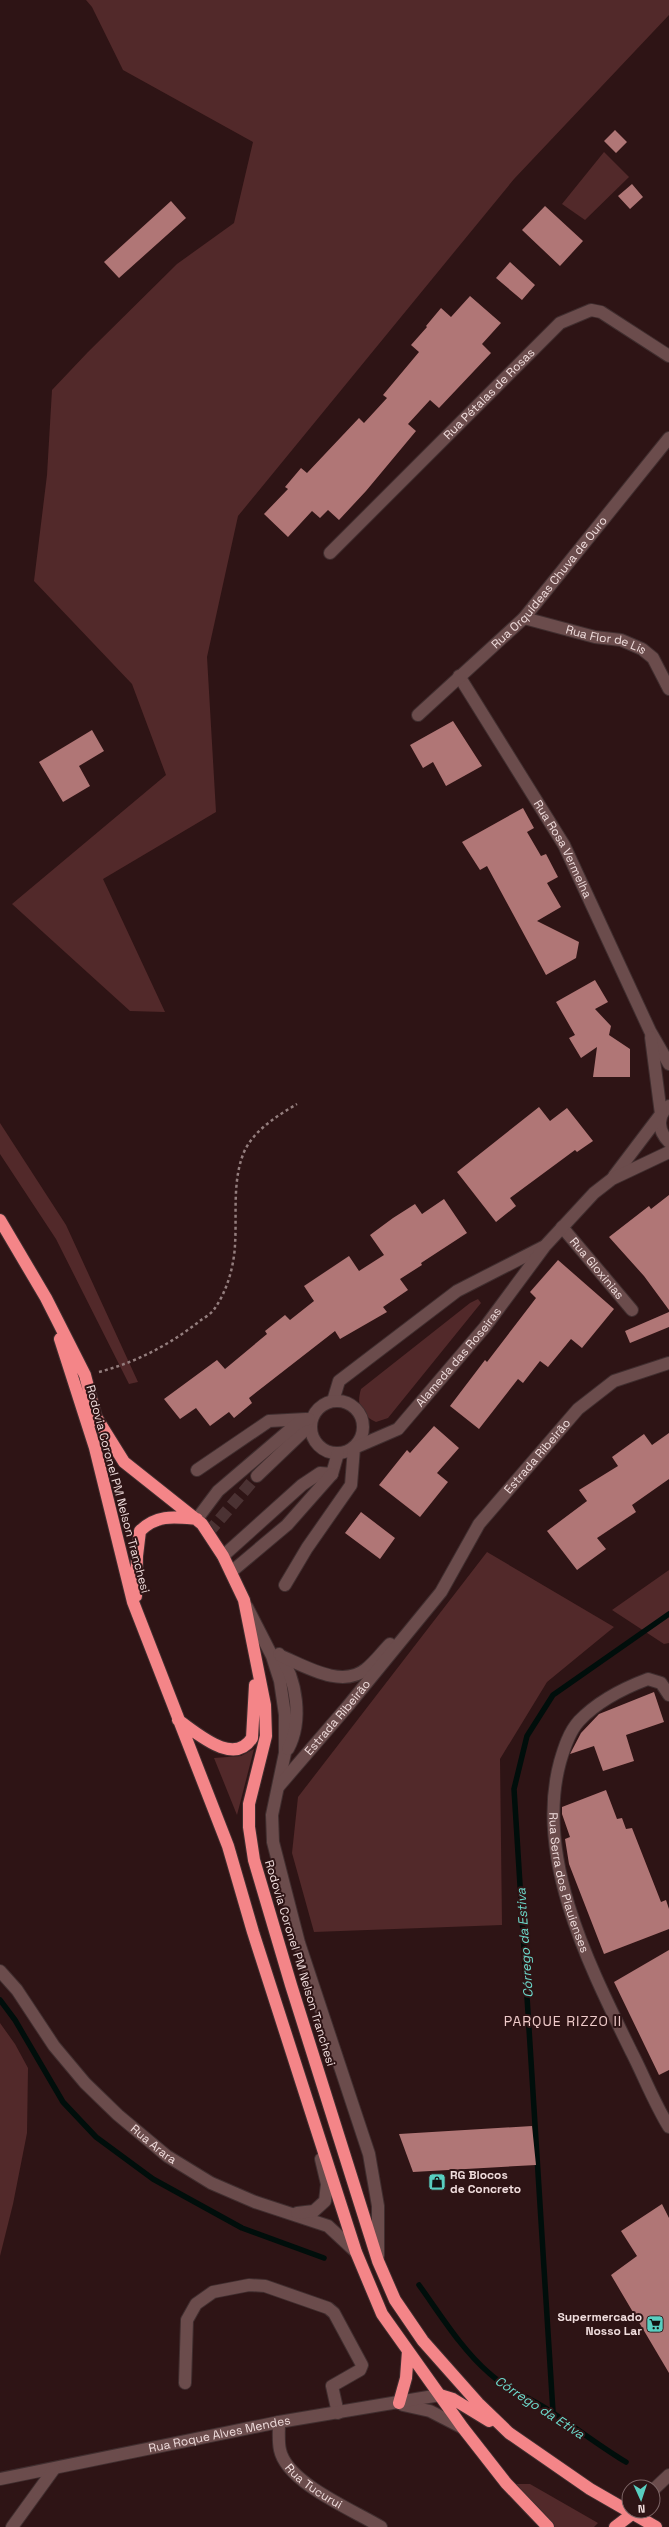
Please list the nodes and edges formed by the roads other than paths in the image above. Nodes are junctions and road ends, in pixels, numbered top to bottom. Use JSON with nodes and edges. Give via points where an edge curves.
{"nodes":[{"id":1,"x":669,"y":356,"type":"edge"},
{"id":2,"x":669,"y":438,"type":"edge"},
{"id":3,"x":330,"y":553,"type":"dead end"},
{"id":4,"x":524,"y":618,"type":"junction"},
{"id":5,"x":459,"y":676,"type":"junction"},
{"id":6,"x":669,"y":689,"type":"edge"},
{"id":7,"x":418,"y":715,"type":"dead end"},
{"id":8,"x":650,"y":1031,"type":"junction"},
{"id":9,"x":669,"y":1064,"type":"edge"},
{"id":10,"x":665,"y":1110,"type":"edge"},
{"id":11,"x":669,"y":1142,"type":"edge"},
{"id":12,"x":669,"y":1152,"type":"edge"},
{"id":13,"x":612,"y":1179,"type":"junction"},
{"id":14,"x":0,"y":1220,"type":"edge"},
{"id":15,"x":562,"y":1227,"type":"junction"},
{"id":16,"x":545,"y":1246,"type":"junction"},
{"id":17,"x":46,"y":1298,"type":"junction"},
{"id":18,"x":632,"y":1310,"type":"dead end"},
{"id":19,"x":669,"y":1362,"type":"edge"},
{"id":20,"x":333,"y":1401,"type":"junction"},
{"id":21,"x":309,"y":1419,"type":"junction"},
{"id":22,"x":354,"y":1448,"type":"junction"},
{"id":23,"x":338,"y":1453,"type":"junction"},
{"id":24,"x":197,"y":1470,"type":"dead end"},
{"id":25,"x":332,"y":1474,"type":"junction"},
{"id":26,"x":257,"y":1476,"type":"tunnel mouth"},
{"id":27,"x":197,"y":1519,"type":"junction"},
{"id":28,"x":223,"y":1556,"type":"junction"},
{"id":29,"x":231,"y":1572,"type":"junction"},
{"id":30,"x":285,"y":1585,"type":"dead end"},
{"id":31,"x":441,"y":1592,"type":"junction"},
{"id":32,"x":244,"y":1600,"type":"junction"},
{"id":33,"x":136,"y":1605,"type":"junction"},
{"id":34,"x":250,"y":1613,"type":"junction"},
{"id":35,"x":281,"y":1656,"type":"junction"},
{"id":36,"x":255,"y":1657,"type":"junction"},
{"id":37,"x":666,"y":1690,"type":"edge"},
{"id":38,"x":178,"y":1720,"type":"junction"},
{"id":39,"x":285,"y":1753,"type":"junction"},
{"id":40,"x":278,"y":1787,"type":"junction"},
{"id":41,"x":0,"y":1971,"type":"edge"},
{"id":42,"x":305,"y":2095,"type":"junction"},
{"id":43,"x":669,"y":2127,"type":"edge"},
{"id":44,"x":294,"y":2213,"type":"junction"},
{"id":45,"x":356,"y":2252,"type":"junction"},
{"id":46,"x":378,"y":2261,"type":"junction"},
{"id":47,"x":408,"y":2351,"type":"junction"},
{"id":48,"x":185,"y":2383,"type":"dead end"},
{"id":49,"x":440,"y":2395,"type":"junction"},
{"id":50,"x":396,"y":2404,"type":"junction"},
{"id":51,"x":338,"y":2413,"type":"junction"},
{"id":52,"x":279,"y":2422,"type":"junction"},
{"id":53,"x":463,"y":2428,"type":"junction"},
{"id":54,"x":509,"y":2433,"type":"junction"},
{"id":55,"x":54,"y":2469,"type":"junction"},
{"id":56,"x":669,"y":2475,"type":"edge"},
{"id":57,"x":0,"y":2479,"type":"edge"},
{"id":58,"x":661,"y":2482,"type":"edge"},
{"id":59,"x":621,"y":2506,"type":"edge"},
{"id":60,"x":625,"y":2519,"type":"edge"},
{"id":61,"x":643,"y":2519,"type":"edge"},
{"id":62,"x":12,"y":2527,"type":"edge"},
{"id":63,"x":381,"y":2527,"type":"edge"},
{"id":64,"x":548,"y":2527,"type":"edge"},
{"id":65,"x":615,"y":2527,"type":"edge"},
{"id":66,"x":656,"y":2527,"type":"edge"}],
"edges":[{"from":1,"to":3,"type":"street","name":"Rua Pétalas de Rosas","via":[[601,312],[592,310],[560,323]]},
{"from":2,"to":4,"type":"street","name":"Rua Orquídeas Chuva de Ouro"},
{"from":4,"to":5,"type":"street","name":"Rua Orquídeas Chuva de Ouro"},
{"from":4,"to":6,"type":"street","name":"Rua Flor de Lis","via":[[595,637],[621,640],[642,649],[653,658]]},
{"from":5,"to":7,"type":"street","name":"Rua Orquídeas Chuva de Ouro"},
{"from":5,"to":8,"type":"street","name":"Rua Rosa Vermelha","via":[[564,845]]},
{"from":8,"to":9,"type":"street","name":"Rua Rosa Vermelha"},
{"from":8,"to":10,"type":"street","name":"Rua Rosa Vermelha"},
{"from":10,"to":11,"type":"street","name":"Rua Rosa Vermelha","via":[[660,1129]]},
{"from":10,"to":13,"type":"street","name":"Alameda das Roseiras"},
{"from":12,"to":13,"type":"street","name":"Alameda das Roseiras"},
{"from":13,"to":15,"type":"street","name":"Alameda das Roseiras","via":[[594,1193]]},
{"from":14,"to":17,"type":"highway","name":"Rodovia Coronel PM Nelson Tranchesi"},
{"from":15,"to":16,"type":"street","name":"Alameda das Roseiras"},
{"from":15,"to":18,"type":"street","name":"Rua Gloxinias"},
{"from":16,"to":20,"type":"street","name":"Alameda das Roseiras","via":[[458,1291],[339,1381]]},
{"from":16,"to":22,"type":"street","name":"Alameda das Roseiras","via":[[485,1327],[398,1429]]},
{"from":17,"to":27,"type":"highway","name":"Rodovia Coronel PM Nelson Tranchesi","via":[[85,1375],[96,1417],[124,1462]]},
{"from":17,"to":33,"type":"highway","name":"Rodovia Coronel PM Nelson Tranchesi","via":[[95,1448],[133,1602]]},
{"from":19,"to":31,"type":"street","name":"Estrada Ribeirão","via":[[614,1381],[578,1409],[479,1524]]},
{"from":20,"to":22,"type":"street","via":[[350,1404],[362,1417],[363,1434]]},
{"from":20,"to":23,"type":"street","via":[[318,1410],[313,1417],[312,1434],[322,1448]]},
{"from":21,"to":24,"type":"street","via":[[269,1421]]},
{"from":21,"to":26,"type":"street","via":[[303,1432]]},
{"from":21,"to":27,"type":"street","via":[[300,1421],[218,1491]]},
{"from":22,"to":23,"type":"street"},
{"from":22,"to":30,"type":"street","via":[[352,1485],[307,1548]]},
{"from":23,"to":25,"type":"street"},
{"from":25,"to":28,"type":"street","via":[[320,1473],[307,1481]]},
{"from":25,"to":29,"type":"street","via":[[287,1525]]},
{"from":27,"to":28,"type":"highway","name":"Rodovia Coronel PM Nelson Tranchesi"},
{"from":27,"to":33,"type":"highway","via":[[157,1519],[140,1531],[136,1556]]},
{"from":28,"to":29,"type":"highway","name":"Rodovia Coronel PM Nelson Tranchesi"},
{"from":29,"to":32,"type":"highway","name":"Rodovia Coronel PM Nelson Tranchesi"},
{"from":31,"to":35,"type":"street","name":"Estrada Ribeirão","via":[[366,1669],[356,1674],[346,1677],[330,1676]]},
{"from":31,"to":40,"type":"street","name":"Estrada Ribeirão"},
{"from":32,"to":34,"type":"street"},
{"from":32,"to":36,"type":"highway","name":"Rodovia Coronel PM Nelson Tranchesi"},
{"from":33,"to":38,"type":"highway","name":"Rodovia Coronel PM Nelson Tranchesi"},
{"from":34,"to":35,"type":"street"},
{"from":34,"to":39,"type":"street","via":[[272,1656],[280,1681],[285,1715]]},
{"from":35,"to":39,"type":"street","via":[[292,1684],[297,1707],[296,1729]]},
{"from":36,"to":38,"type":"highway","via":[[252,1738],[247,1746],[237,1750],[224,1749]]},
{"from":36,"to":46,"type":"highway","name":"Rodovia Coronel PM Nelson Tranchesi","via":[[264,1705],[266,1736],[249,1804],[249,1827],[254,1860]]},
{"from":37,"to":43,"type":"street","name":"Rua Serra dos Piauienses","via":[[658,1680],[640,1682],[598,1705],[578,1722],[565,1746],[555,1781],[554,1833],[566,1899],[602,1990]]},
{"from":38,"to":42,"type":"highway","name":"Rodovia Coronel PM Nelson Tranchesi","via":[[228,1846]]},
{"from":39,"to":40,"type":"street"},
{"from":40,"to":46,"type":"street","via":[[272,1815],[273,1842],[299,1943],[369,2154],[378,2206]]},
{"from":41,"to":44,"type":"street","name":"Rua Arara","via":[[17,1990],[54,2046],[85,2083],[118,2115],[162,2151],[210,2183],[255,2202]]},
{"from":42,"to":44,"type":"street","name":"Rodovia Coronel PM Nelson Tranchesi","via":[[328,2193],[322,2205],[314,2210]]},
{"from":42,"to":45,"type":"highway","name":"Rodovia Coronel PM Nelson Tranchesi"},
{"from":44,"to":45,"type":"street","name":"Rua Arara","via":[[328,2226]]},
{"from":45,"to":47,"type":"highway","name":"Rodovia Coronel PM Nelson Tranchesi","via":[[382,2314]]},
{"from":46,"to":54,"type":"highway","name":"Rodovia Coronel PM Nelson Tranchesi","via":[[395,2300],[423,2342]]},
{"from":47,"to":49,"type":"highway","name":"Rodovia Coronel PM Nelson Tranchesi"},
{"from":47,"to":50,"type":"highway","via":[[406,2378]]},
{"from":48,"to":51,"type":"street","via":[[187,2320],[196,2304],[213,2292],[249,2285],[265,2286],[321,2304],[334,2313],[362,2365],[360,2370],[332,2386]]},
{"from":49,"to":50,"type":"street","name":"Rua Roque Alves Mendes"},
{"from":49,"to":53,"type":"highway","name":"Rodovia Coronel PM Nelson Tranchesi"},
{"from":49,"to":54,"type":"highway","via":[[461,2403]]},
{"from":50,"to":51,"type":"street","name":"Rua Roque Alves Mendes"},
{"from":50,"to":53,"type":"street","via":[[430,2411]]},
{"from":51,"to":52,"type":"street","name":"Rua Roque Alves Mendes"},
{"from":52,"to":55,"type":"street","name":"Rua Roque Alves Mendes"},
{"from":52,"to":63,"type":"street","name":"Rua Tucurui","via":[[280,2450],[286,2466],[300,2481]]},
{"from":53,"to":64,"type":"highway","name":"Rodovia Coronel PM Nelson Tranchesi","via":[[506,2483]]},
{"from":54,"to":59,"type":"highway","name":"Rodovia Coronel PM Nelson Tranchesi","via":[[590,2489]]},
{"from":55,"to":57,"type":"street","name":"Rua Roque Alves Mendes"},
{"from":55,"to":62,"type":"street"},
{"from":56,"to":58,"type":"street"},
{"from":60,"to":65,"type":"highway"},
{"from":61,"to":66,"type":"highway","name":"Rodovia Coronel PM Nelson Tranchesi"}]}
